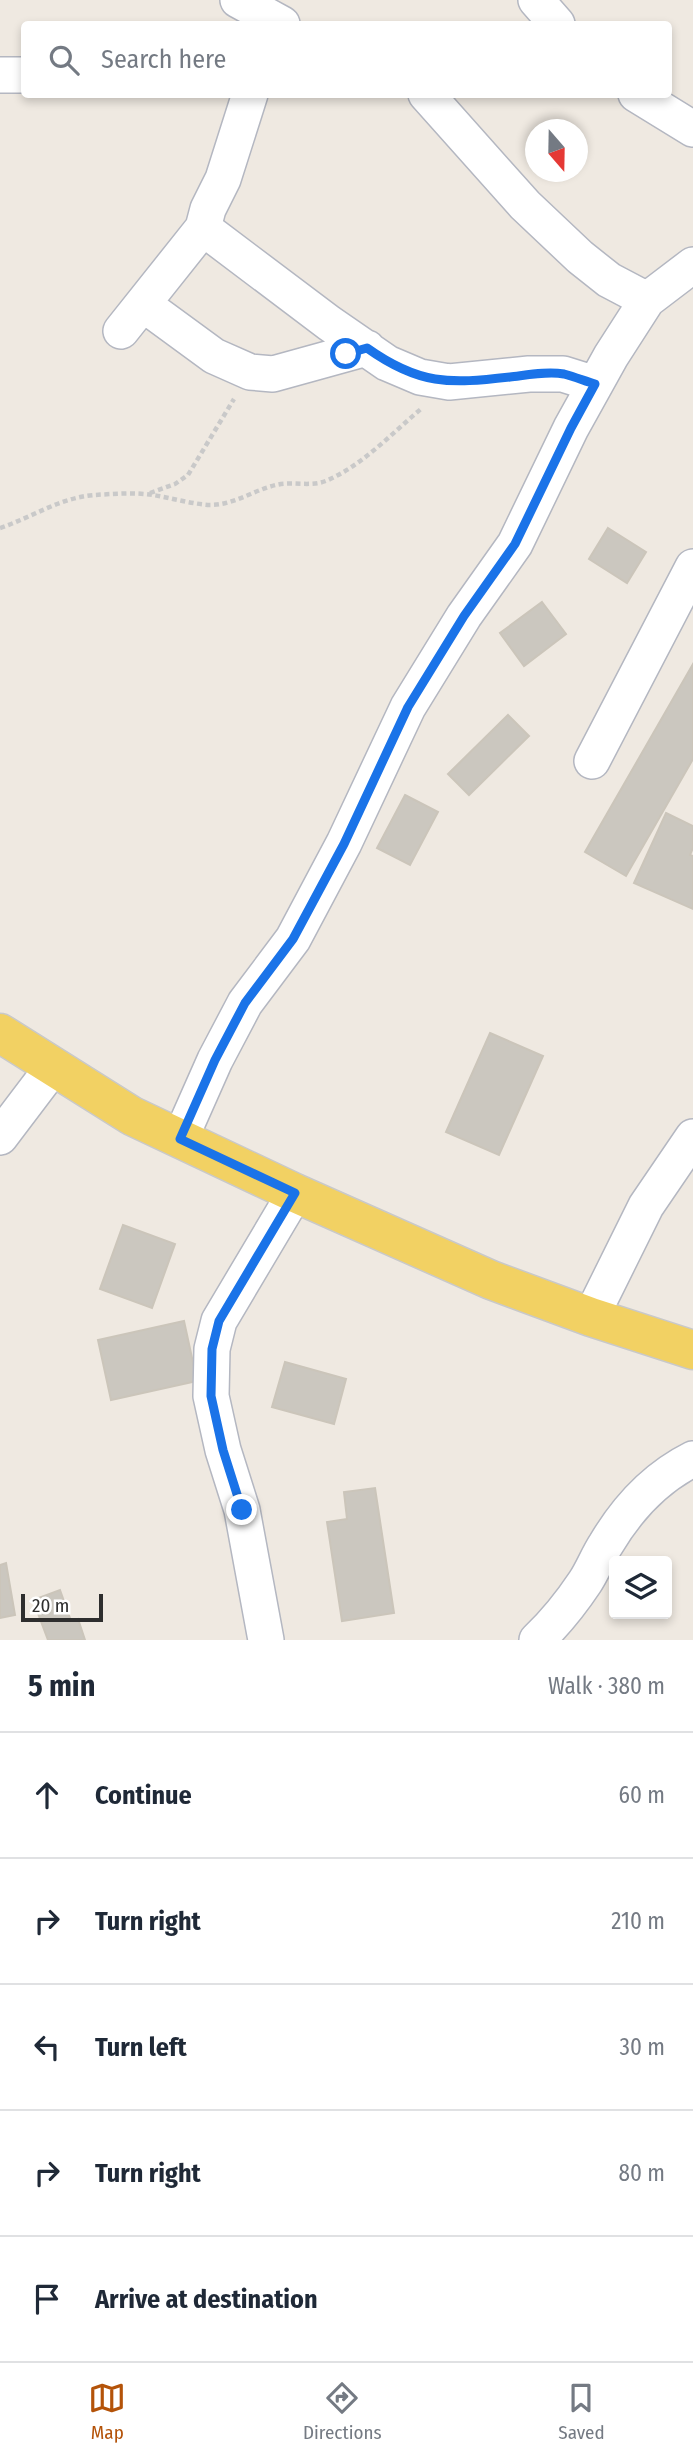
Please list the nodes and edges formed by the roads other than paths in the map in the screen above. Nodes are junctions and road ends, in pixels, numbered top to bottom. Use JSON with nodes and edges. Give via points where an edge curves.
{"nodes":[{"id":1,"x":238,"y":0,"type":"edge"},
{"id":2,"x":536,"y":0,"type":"edge"},
{"id":3,"x":276,"y":21,"type":"edge"},
{"id":4,"x":554,"y":21,"type":"edge"},
{"id":5,"x":0,"y":75,"type":"edge"},
{"id":6,"x":21,"y":75,"type":"edge"},
{"id":7,"x":249,"y":98,"type":"edge"},
{"id":8,"x":430,"y":98,"type":"edge"},
{"id":9,"x":643,"y":98,"type":"edge"},
{"id":10,"x":693,"y":129,"type":"edge"},
{"id":11,"x":203,"y":228,"type":"junction"},
{"id":12,"x":693,"y":265,"type":"edge"},
{"id":13,"x":648,"y":300,"type":"junction"},
{"id":14,"x":142,"y":304,"type":"junction"},
{"id":15,"x":121,"y":331,"type":"dead end"},
{"id":16,"x":367,"y":348,"type":"junction"},
{"id":17,"x":595,"y":384,"type":"junction"},
{"id":18,"x":693,"y":566,"type":"edge"},
{"id":19,"x":592,"y":761,"type":"dead end"},
{"id":20,"x":0,"y":1034,"type":"edge"},
{"id":21,"x":53,"y":1067,"type":"junction"},
{"id":22,"x":0,"y":1136,"type":"edge"},
{"id":23,"x":693,"y":1137,"type":"edge"},
{"id":24,"x":180,"y":1139,"type":"junction"},
{"id":25,"x":295,"y":1193,"type":"junction"},
{"id":26,"x":591,"y":1317,"type":"junction"},
{"id":27,"x":693,"y":1350,"type":"edge"},
{"id":28,"x":693,"y":1459,"type":"edge"},
{"id":29,"x":266,"y":1640,"type":"edge"},
{"id":30,"x":537,"y":1640,"type":"edge"}],
"edges":[{"from":1,"to":3,"type":"street"},
{"from":2,"to":4,"type":"street"},
{"from":5,"to":6,"type":"street"},
{"from":7,"to":11,"type":"street"},
{"from":8,"to":13,"type":"street","via":[[525,205],[580,257],[609,280]]},
{"from":9,"to":10,"type":"street"},
{"from":11,"to":14,"type":"street"},
{"from":11,"to":16,"type":"street"},
{"from":12,"to":13,"type":"street"},
{"from":13,"to":17,"type":"street"},
{"from":14,"to":15,"type":"street"},
{"from":14,"to":16,"type":"street","via":[[214,356],[250,372],[273,374]]},
{"from":16,"to":17,"type":"street","via":[[387,363],[420,377],[449,382],[563,374]]},
{"from":17,"to":24,"type":"street","via":[[515,544],[408,707],[344,844],[293,939],[245,1003]]},
{"from":18,"to":19,"type":"street"},
{"from":20,"to":21,"type":"main road"},
{"from":21,"to":22,"type":"street"},
{"from":21,"to":24,"type":"main road","via":[[132,1116]]},
{"from":23,"to":26,"type":"street","via":[[646,1206]]},
{"from":24,"to":25,"type":"main road"},
{"from":25,"to":26,"type":"main road","via":[[491,1280]]},
{"from":25,"to":29,"type":"street","via":[[219,1321],[212,1349],[211,1396],[242,1510]]},
{"from":26,"to":27,"type":"main road"},
{"from":28,"to":30,"type":"street","via":[[671,1470],[631,1508],[586,1581]]}]}
